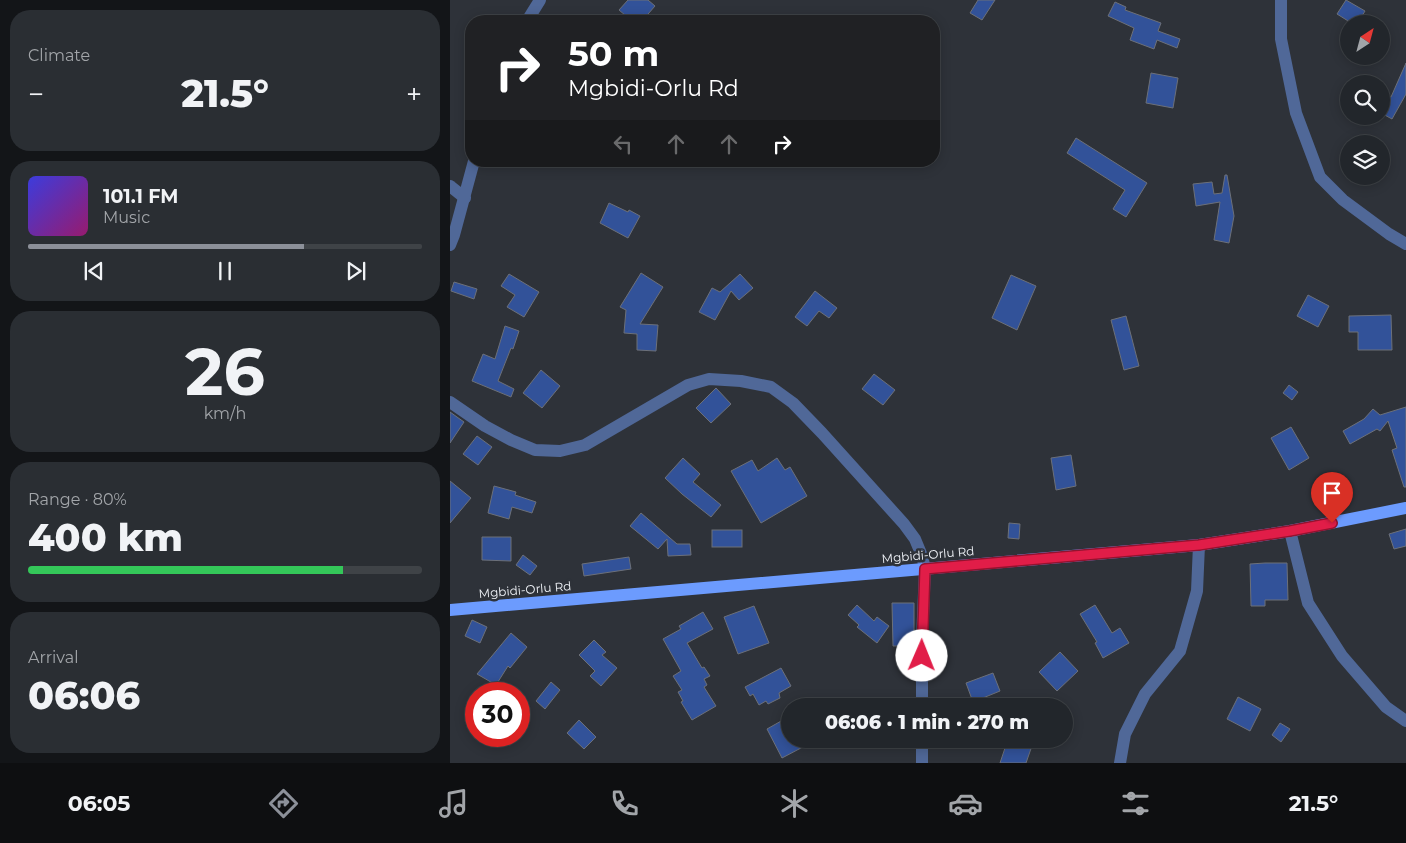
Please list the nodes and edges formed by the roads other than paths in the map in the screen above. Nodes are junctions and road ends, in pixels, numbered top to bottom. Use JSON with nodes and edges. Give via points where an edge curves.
{"nodes":[{"id":1,"x":540,"y":0,"type":"edge"},
{"id":2,"x":1281,"y":0,"type":"edge"},
{"id":3,"x":531,"y":15,"type":"edge"},
{"id":4,"x":473,"y":167,"type":"edge"},
{"id":5,"x":450,"y":186,"type":"edge"},
{"id":6,"x":465,"y":198,"type":"junction"},
{"id":7,"x":1406,"y":244,"type":"edge"},
{"id":8,"x":450,"y":245,"type":"edge"},
{"id":9,"x":450,"y":402,"type":"edge"},
{"id":10,"x":1406,"y":508,"type":"edge"},
{"id":11,"x":1290,"y":531,"type":"junction"},
{"id":12,"x":1199,"y":545,"type":"junction"},
{"id":13,"x":925,"y":569,"type":"junction"},
{"id":14,"x":450,"y":610,"type":"edge"},
{"id":15,"x":922,"y":698,"type":"edge"},
{"id":16,"x":1406,"y":721,"type":"edge"},
{"id":17,"x":922,"y":748,"type":"edge"},
{"id":18,"x":922,"y":763,"type":"edge"},
{"id":19,"x":1120,"y":763,"type":"edge"}],
"edges":[{"from":1,"to":3,"type":"street"},
{"from":2,"to":7,"type":"street","via":[[1281,39],[1296,112],[1320,177],[1343,200]]},
{"from":4,"to":6,"type":"street"},
{"from":5,"to":6,"type":"street"},
{"from":6,"to":8,"type":"street"},
{"from":9,"to":13,"type":"street","via":[[511,440],[536,450],[560,451],[586,445],[688,385],[709,379],[771,387],[793,403],[904,524],[915,539]]},
{"from":10,"to":11,"type":"main road","name":"Mgbidi-Orlu Rd"},
{"from":11,"to":12,"type":"main road","name":"Mgbidi-Orlu Rd"},
{"from":11,"to":16,"type":"street","via":[[1308,603],[1342,656],[1386,707]]},
{"from":12,"to":13,"type":"main road","name":"Mgbidi-Orlu Rd"},
{"from":12,"to":19,"type":"street","via":[[1197,591],[1180,651],[1145,694],[1125,734]]},
{"from":13,"to":14,"type":"main road","name":"Mgbidi-Orlu Rd"},
{"from":13,"to":15,"type":"street"},
{"from":17,"to":18,"type":"street"}]}
